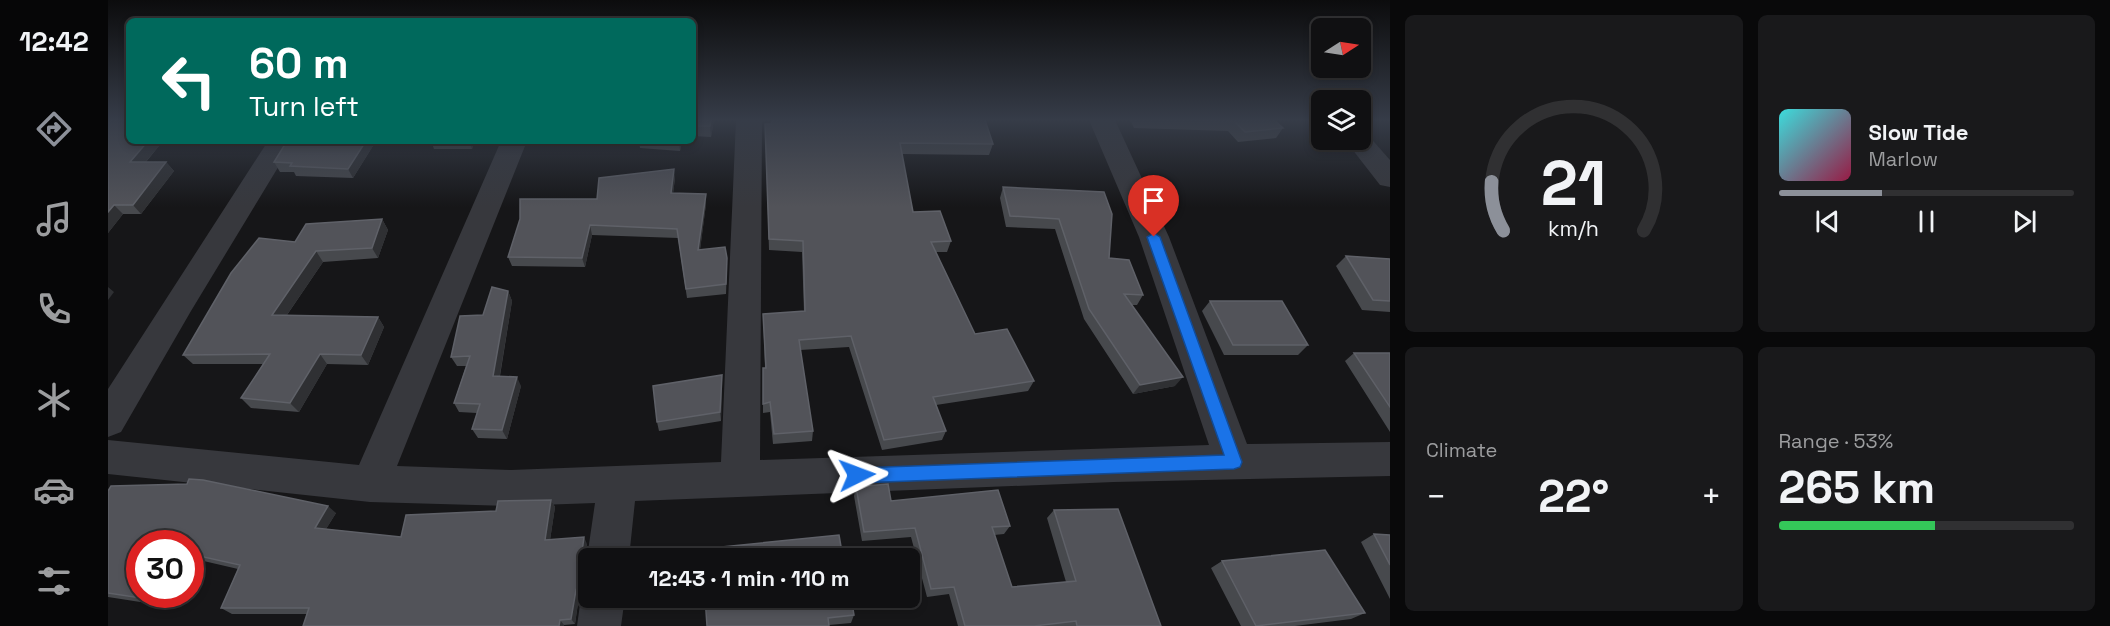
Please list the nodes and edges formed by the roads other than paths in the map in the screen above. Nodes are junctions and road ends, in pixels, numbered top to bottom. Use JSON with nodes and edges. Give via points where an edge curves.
{"nodes":[{"id":1,"x":276,"y":149,"type":"edge"},
{"id":2,"x":511,"y":149,"type":"edge"},
{"id":3,"x":748,"y":149,"type":"edge"},
{"id":4,"x":1115,"y":149,"type":"edge"},
{"id":5,"x":1366,"y":150,"type":"edge"},
{"id":6,"x":1390,"y":178,"type":"edge"},
{"id":7,"x":108,"y":421,"type":"edge"},
{"id":8,"x":108,"y":458,"type":"edge"},
{"id":9,"x":1390,"y":459,"type":"edge"},
{"id":10,"x":1234,"y":462,"type":"junction"},
{"id":11,"x":740,"y":480,"type":"junction"},
{"id":12,"x":370,"y":484,"type":"junction"},
{"id":13,"x":617,"y":484,"type":"junction"},
{"id":14,"x":609,"y":548,"type":"edge"},
{"id":15,"x":601,"y":608,"type":"edge"},
{"id":16,"x":599,"y":626,"type":"edge"}],
"edges":[{"from":1,"to":7,"type":"street"},
{"from":2,"to":12,"type":"street"},
{"from":3,"to":11,"type":"street"},
{"from":4,"to":10,"type":"street","via":[[1154,237]]},
{"from":5,"to":6,"type":"street"},
{"from":8,"to":12,"type":"street"},
{"from":9,"to":10,"type":"street"},
{"from":10,"to":11,"type":"street"},
{"from":11,"to":13,"type":"street"},
{"from":12,"to":13,"type":"street","via":[[511,488]]},
{"from":13,"to":14,"type":"street"},
{"from":15,"to":16,"type":"street"}]}
